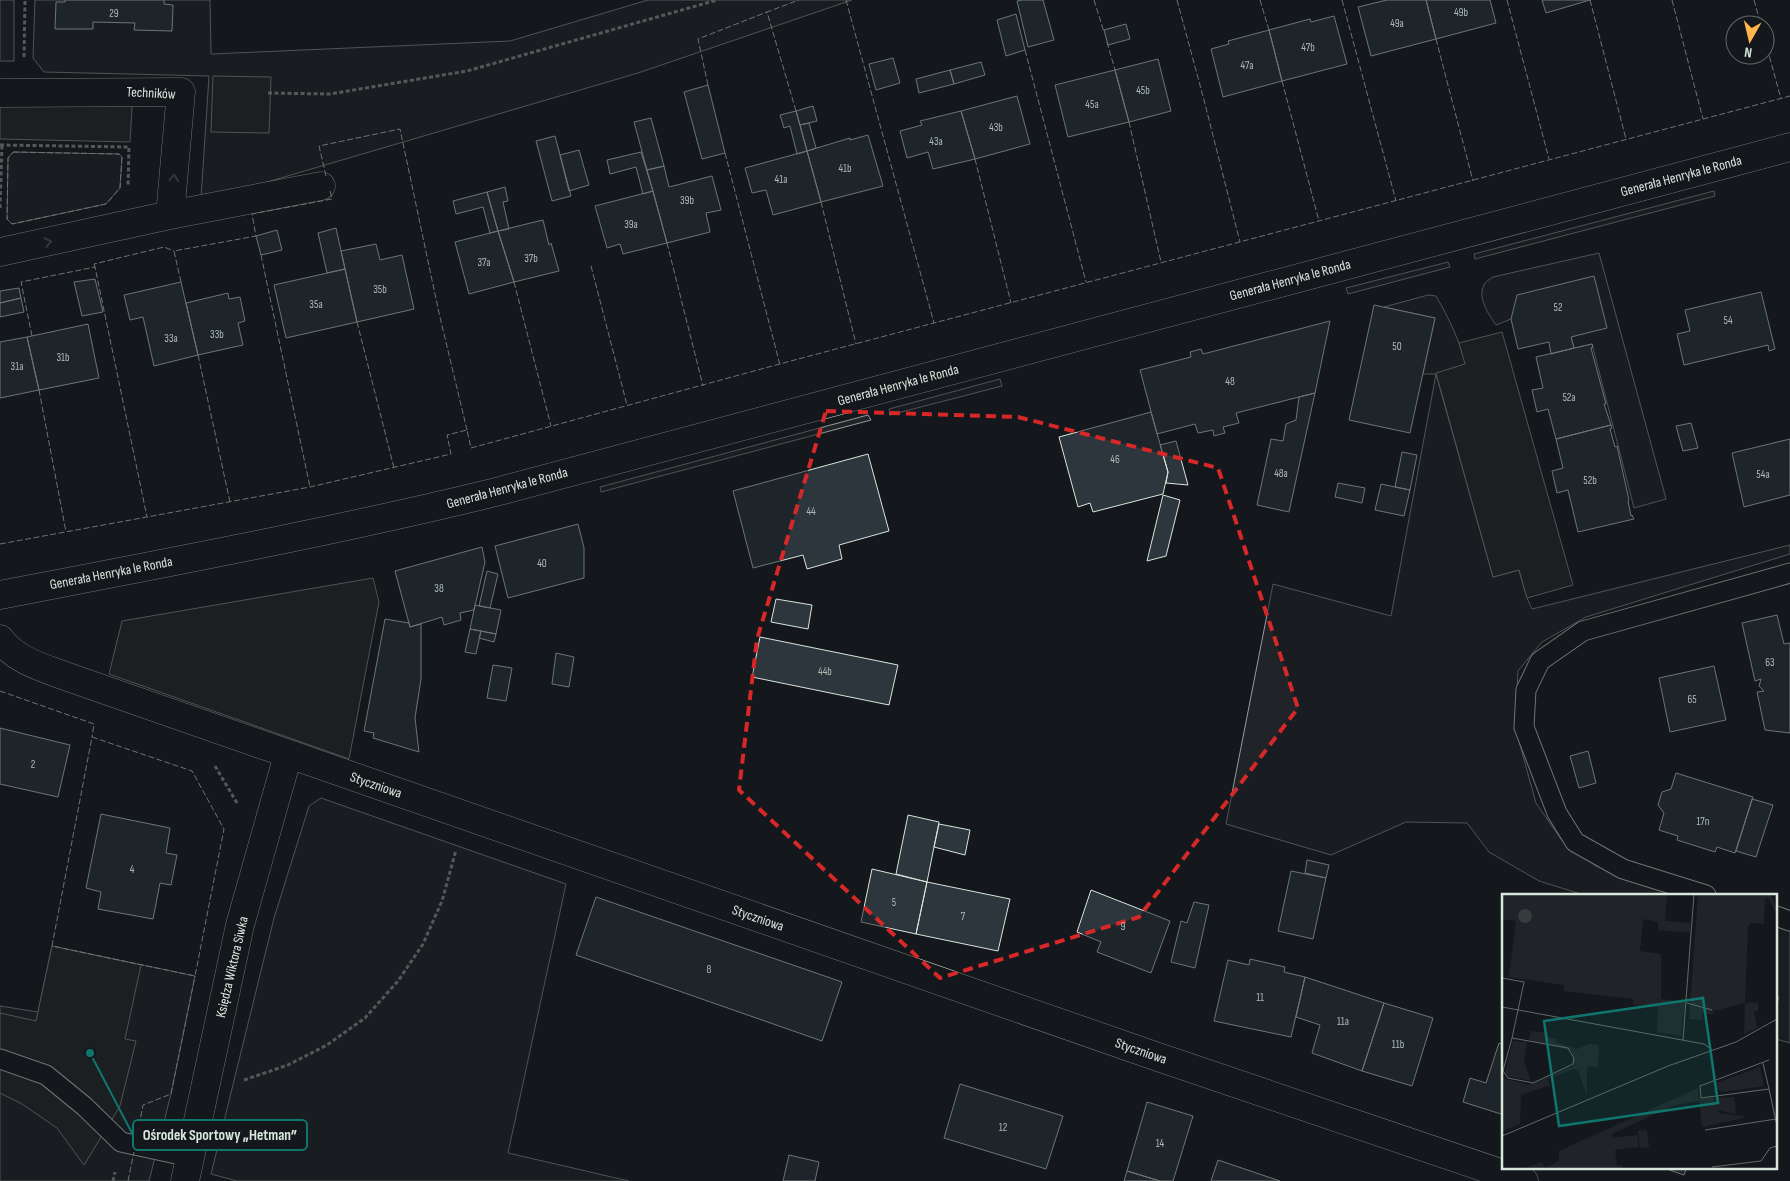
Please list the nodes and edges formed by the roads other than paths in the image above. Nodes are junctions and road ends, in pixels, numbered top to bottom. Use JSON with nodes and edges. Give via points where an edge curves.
{"nodes":[{"id":1,"x":0,"y":93,"type":"edge"},
{"id":2,"x":1790,"y":147,"type":"edge"},
{"id":3,"x":321,"y":186,"type":"dead end"},
{"id":4,"x":170,"y":215,"type":"junction"},
{"id":5,"x":0,"y":252,"type":"edge"},
{"id":6,"x":1790,"y":573,"type":"edge"},
{"id":7,"x":0,"y":595,"type":"edge"},
{"id":8,"x":0,"y":639,"type":"edge"},
{"id":9,"x":288,"y":754,"type":"junction"},
{"id":10,"x":1703,"y":894,"type":"edge"},
{"id":11,"x":1778,"y":917,"type":"edge"},
{"id":12,"x":1790,"y":921,"type":"edge"},
{"id":13,"x":0,"y":1059,"type":"edge"},
{"id":14,"x":188,"y":1169,"type":"edge"},
{"id":15,"x":1524,"y":1181,"type":"edge"}],
"edges":[{"from":4,"to":1,"type":"street","name":"Techników","one_way":true,"via":[[181,92]]},
{"from":2,"to":7,"type":"street","name":"Generała Henryka le Ronda","via":[[478,496],[302,536]]},
{"from":3,"to":4,"type":"street"},
{"from":5,"to":4,"type":"street","one_way":true},
{"from":6,"to":10,"type":"lane","via":[[1583,630],[1540,661],[1526,690],[1524,728],[1557,813],[1575,842],[1622,869]]},
{"from":8,"to":9,"type":"street","name":"Styczniowa","via":[[27,662]]},
{"from":9,"to":14,"type":"street","name":"Księdza Wiktora Siwka","via":[[240,925]]},
{"from":9,"to":15,"type":"street","name":"Styczniowa","via":[[1145,1053]]},
{"from":11,"to":12,"type":"lane"},
{"from":13,"to":14,"type":"lane","via":[[46,1075],[84,1106],[120,1142]]}]}
